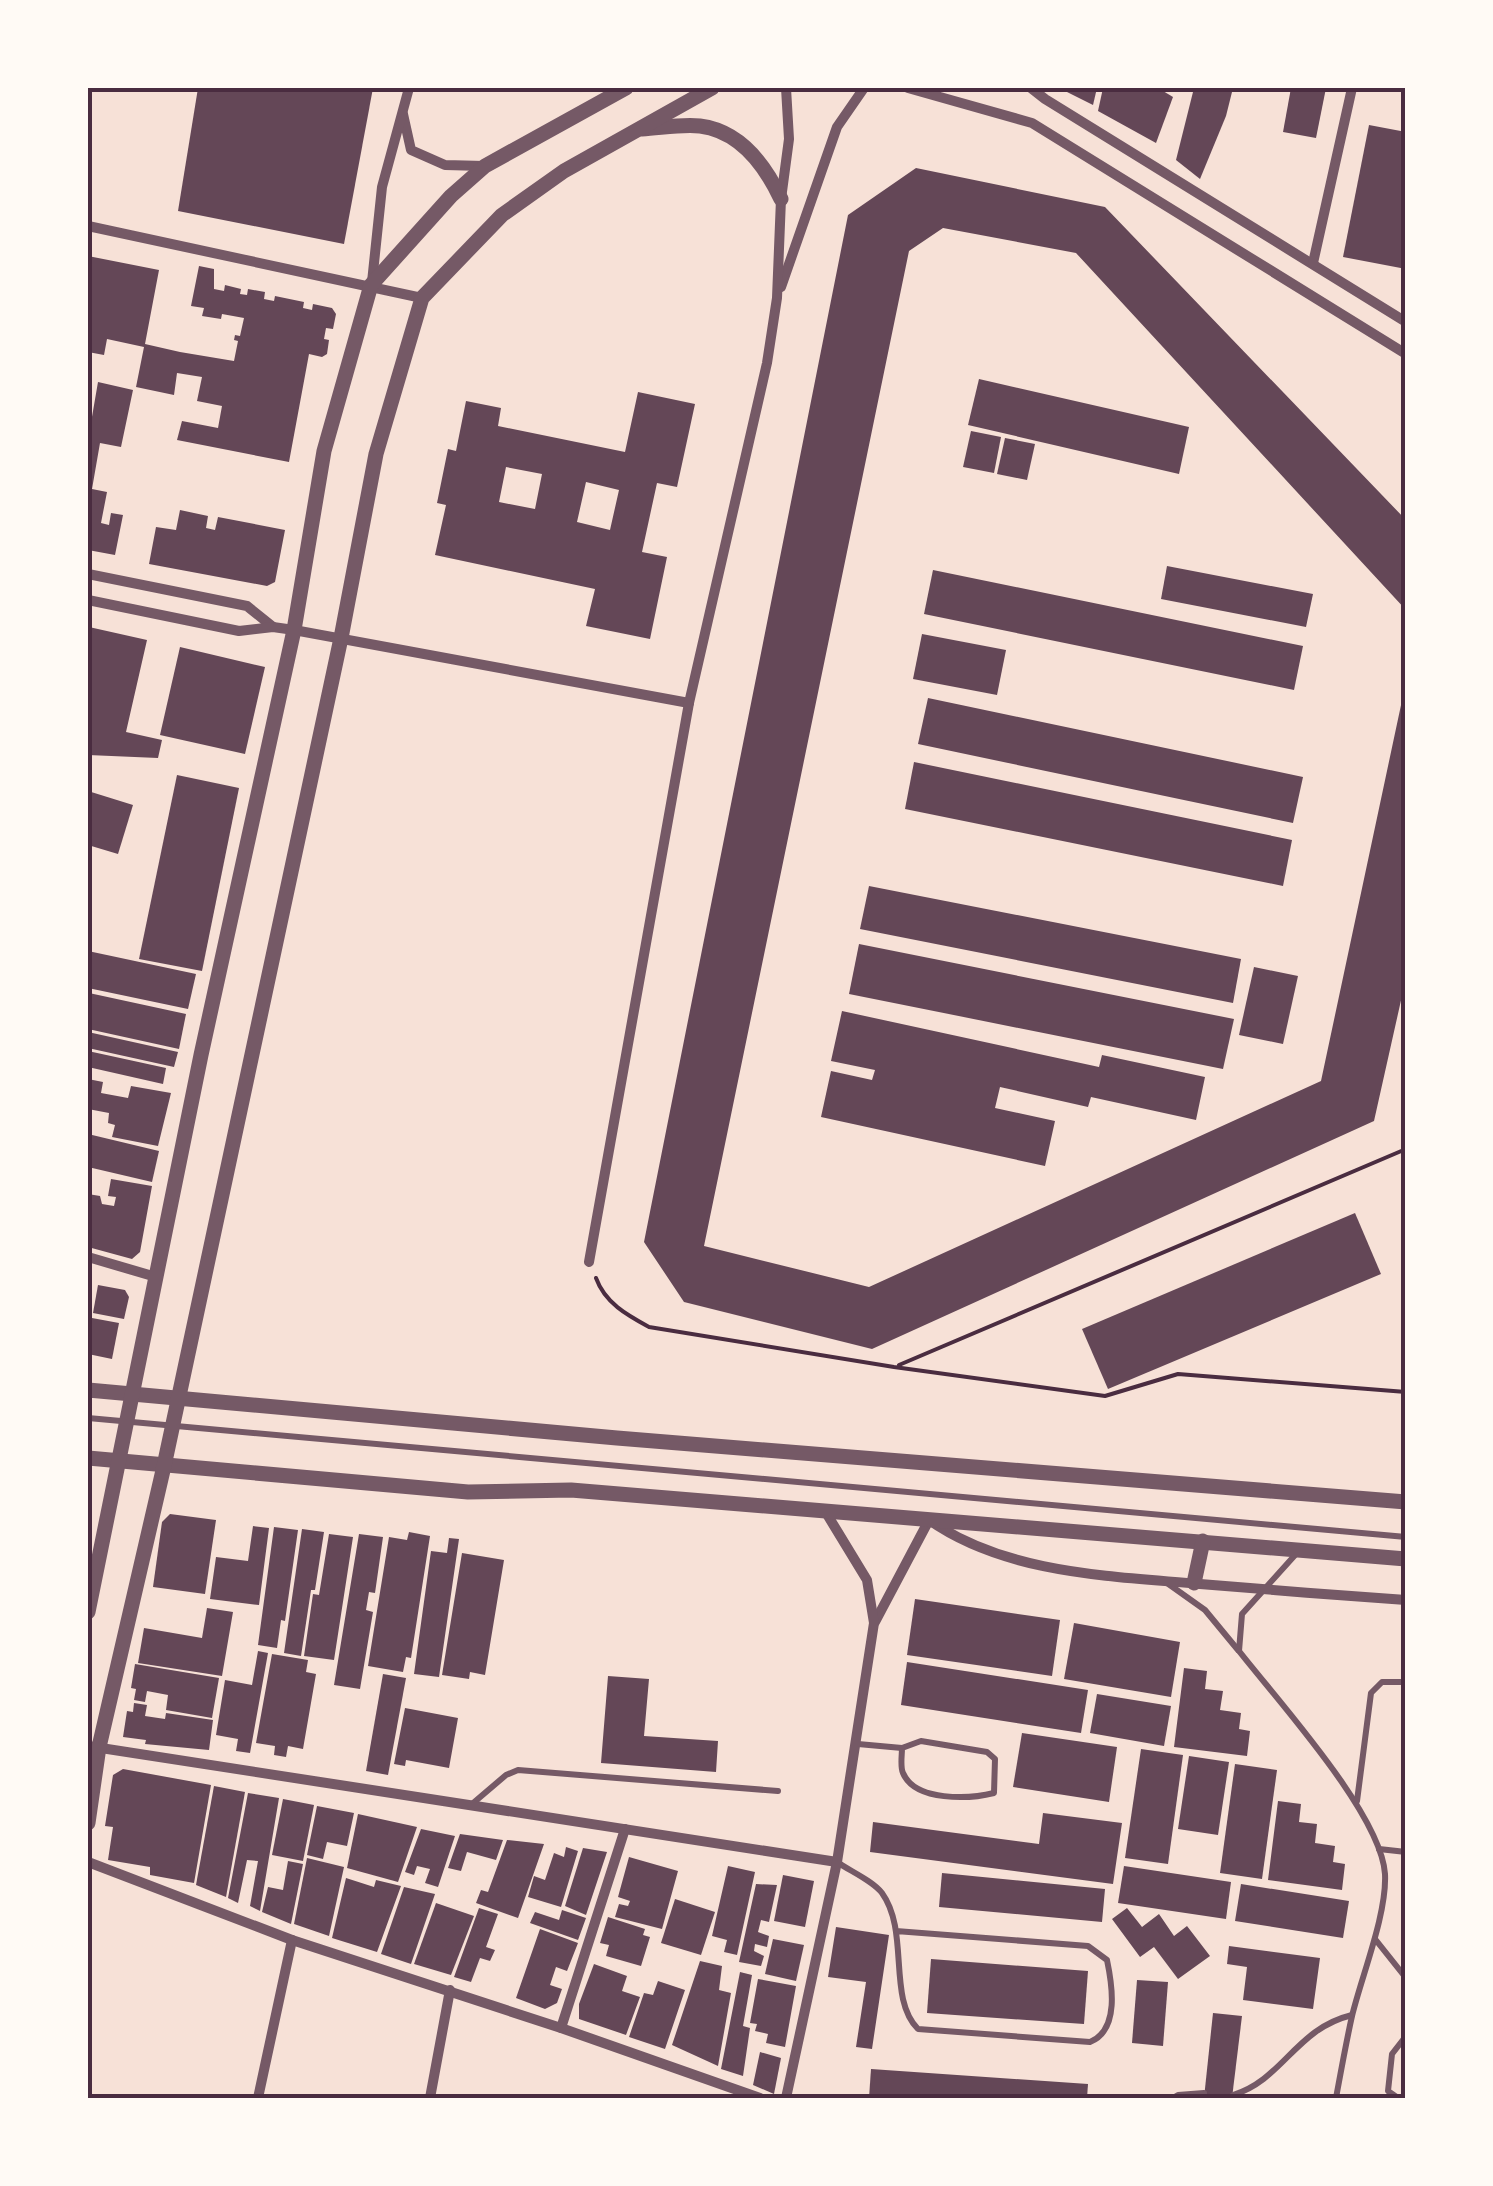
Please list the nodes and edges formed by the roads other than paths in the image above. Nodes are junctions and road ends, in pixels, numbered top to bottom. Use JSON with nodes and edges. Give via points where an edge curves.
{"nodes":[{"id":1,"x":409,"y":88,"type":"edge"},
{"id":2,"x":626,"y":88,"type":"edge"},
{"id":3,"x":712,"y":88,"type":"edge"},
{"id":4,"x":786,"y":88,"type":"edge"},
{"id":5,"x":864,"y":88,"type":"edge"},
{"id":6,"x":908,"y":88,"type":"edge"},
{"id":7,"x":1032,"y":88,"type":"edge"},
{"id":8,"x":1352,"y":88,"type":"edge"},
{"id":9,"x":1045,"y":99,"type":"junction"},
{"id":10,"x":403,"y":112,"type":"junction"},
{"id":11,"x":1032,"y":123,"type":"junction"},
{"id":12,"x":638,"y":129,"type":"junction"},
{"id":13,"x":485,"y":166,"type":"junction"},
{"id":14,"x":781,"y":199,"type":"junction"},
{"id":15,"x":88,"y":226,"type":"edge"},
{"id":16,"x":1313,"y":263,"type":"junction"},
{"id":17,"x":372,"y":285,"type":"junction"},
{"id":18,"x":422,"y":298,"type":"junction"},
{"id":19,"x":778,"y":298,"type":"junction"},
{"id":20,"x":1406,"y":322,"type":"edge"},
{"id":21,"x":1406,"y":354,"type":"edge"},
{"id":22,"x":88,"y":574,"type":"edge"},
{"id":23,"x":88,"y":600,"type":"edge"},
{"id":24,"x":273,"y":627,"type":"junction"},
{"id":25,"x":294,"y":630,"type":"junction"},
{"id":26,"x":340,"y":638,"type":"junction"},
{"id":27,"x":689,"y":702,"type":"junction"},
{"id":28,"x":88,"y":1256,"type":"edge"},
{"id":29,"x":590,"y":1262,"type":"road end"},
{"id":30,"x":156,"y":1277,"type":"junction"},
{"id":31,"x":88,"y":1390,"type":"edge"},
{"id":32,"x":131,"y":1394,"type":"junction"},
{"id":33,"x":178,"y":1397,"type":"junction"},
{"id":34,"x":88,"y":1418,"type":"edge"},
{"id":35,"x":126,"y":1421,"type":"junction"},
{"id":36,"x":172,"y":1425,"type":"junction"},
{"id":37,"x":88,"y":1458,"type":"edge"},
{"id":38,"x":119,"y":1462,"type":"junction"},
{"id":39,"x":164,"y":1466,"type":"junction"},
{"id":40,"x":1406,"y":1502,"type":"edge"},
{"id":41,"x":825,"y":1510,"type":"junction"},
{"id":42,"x":929,"y":1520,"type":"junction"},
{"id":43,"x":1406,"y":1537,"type":"edge"},
{"id":44,"x":1203,"y":1540,"type":"junction"},
{"id":45,"x":1301,"y":1550,"type":"junction"},
{"id":46,"x":1406,"y":1559,"type":"edge"},
{"id":47,"x":1166,"y":1582,"type":"junction"},
{"id":48,"x":1194,"y":1584,"type":"junction"},
{"id":49,"x":1263,"y":1590,"type":"junction"},
{"id":50,"x":1406,"y":1600,"type":"edge"},
{"id":51,"x":88,"y":1612,"type":"edge"},
{"id":52,"x":874,"y":1623,"type":"junction"},
{"id":53,"x":1239,"y":1651,"type":"junction"},
{"id":54,"x":1406,"y":1682,"type":"edge"},
{"id":55,"x":858,"y":1744,"type":"junction"},
{"id":56,"x":93,"y":1746,"type":"edge"},
{"id":57,"x":902,"y":1748,"type":"junction"},
{"id":58,"x":778,"y":1791,"type":"dead end"},
{"id":59,"x":1357,"y":1802,"type":"junction"},
{"id":60,"x":472,"y":1805,"type":"junction"},
{"id":61,"x":88,"y":1823,"type":"edge"},
{"id":62,"x":624,"y":1829,"type":"junction"},
{"id":63,"x":1379,"y":1849,"type":"junction"},
{"id":64,"x":1406,"y":1852,"type":"edge"},
{"id":65,"x":88,"y":1862,"type":"edge"},
{"id":66,"x":837,"y":1862,"type":"junction"},
{"id":67,"x":896,"y":1931,"type":"junction"},
{"id":68,"x":1374,"y":1938,"type":"junction"},
{"id":69,"x":292,"y":1940,"type":"junction"},
{"id":70,"x":1406,"y":1978,"type":"edge"},
{"id":71,"x":450,"y":1990,"type":"junction"},
{"id":72,"x":1352,"y":2015,"type":"junction"},
{"id":73,"x":561,"y":2028,"type":"junction"},
{"id":74,"x":1406,"y":2036,"type":"edge"},
{"id":75,"x":1204,"y":2093,"type":"dead end"},
{"id":76,"x":1233,"y":2094,"type":"dead end"},
{"id":77,"x":258,"y":2098,"type":"edge"},
{"id":78,"x":430,"y":2098,"type":"edge"},
{"id":79,"x":760,"y":2098,"type":"edge"},
{"id":80,"x":786,"y":2098,"type":"edge"},
{"id":81,"x":1173,"y":2098,"type":"edge"},
{"id":82,"x":1336,"y":2098,"type":"edge"},
{"id":83,"x":1398,"y":2098,"type":"edge"}],
"edges":[{"from":1,"to":10,"type":"street"},
{"from":2,"to":13,"type":"street"},
{"from":3,"to":12,"type":"street"},
{"from":4,"to":14,"type":"street","via":[[789,139]]},
{"from":5,"to":19,"type":"street","via":[[837,127]]},
{"from":6,"to":11,"type":"street"},
{"from":7,"to":9,"type":"street"},
{"from":8,"to":16,"type":"street"},
{"from":9,"to":11,"type":"street"},
{"from":9,"to":16,"type":"street"},
{"from":10,"to":13,"type":"street","via":[[411,150],[445,165]]},
{"from":10,"to":17,"type":"street","via":[[382,187]]},
{"from":11,"to":21,"type":"street"},
{"from":12,"to":14,"type":"street","via":[[701,126],[734,138],[769,174]]},
{"from":12,"to":18,"type":"street","via":[[502,215]]},
{"from":13,"to":17,"type":"street"},
{"from":14,"to":19,"type":"street"},
{"from":15,"to":17,"type":"street"},
{"from":16,"to":20,"type":"street"},
{"from":17,"to":18,"type":"street"},
{"from":17,"to":25,"type":"street","via":[[324,451]]},
{"from":18,"to":26,"type":"street","via":[[376,454]]},
{"from":19,"to":27,"type":"street"},
{"from":22,"to":24,"type":"street","via":[[247,606]]},
{"from":23,"to":24,"type":"street","via":[[240,631]]},
{"from":24,"to":25,"type":"street"},
{"from":25,"to":26,"type":"street"},
{"from":25,"to":30,"type":"street"},
{"from":26,"to":27,"type":"street"},
{"from":26,"to":33,"type":"street"},
{"from":27,"to":29,"type":"street"},
{"from":28,"to":30,"type":"street"},
{"from":30,"to":32,"type":"street"},
{"from":31,"to":32,"type":"street"},
{"from":32,"to":33,"type":"street"},
{"from":32,"to":35,"type":"street"},
{"from":33,"to":36,"type":"street"},
{"from":33,"to":40,"type":"street"},
{"from":34,"to":35,"type":"lane"},
{"from":35,"to":36,"type":"lane"},
{"from":35,"to":38,"type":"street"},
{"from":36,"to":39,"type":"street"},
{"from":36,"to":43,"type":"lane"},
{"from":37,"to":38,"type":"street"},
{"from":38,"to":39,"type":"street"},
{"from":38,"to":51,"type":"street"},
{"from":39,"to":41,"type":"street","via":[[468,1492],[571,1490]]},
{"from":39,"to":56,"type":"street"},
{"from":41,"to":42,"type":"street"},
{"from":41,"to":52,"type":"street","via":[[866,1580]]},
{"from":42,"to":44,"type":"street"},
{"from":42,"to":47,"type":"street","via":[[968,1543],[1050,1567]]},
{"from":42,"to":52,"type":"street"},
{"from":44,"to":45,"type":"street"},
{"from":44,"to":48,"type":"street"},
{"from":45,"to":46,"type":"street"},
{"from":45,"to":49,"type":"lane"},
{"from":47,"to":48,"type":"street"},
{"from":47,"to":53,"type":"lane","via":[[1204,1610]]},
{"from":48,"to":49,"type":"street"},
{"from":49,"to":50,"type":"street"},
{"from":49,"to":53,"type":"lane","via":[[1242,1614]]},
{"from":52,"to":55,"type":"street"},
{"from":53,"to":59,"type":"lane"},
{"from":54,"to":59,"type":"lane","via":[[1382,1682],[1371,1693]]},
{"from":55,"to":57,"type":"lane"},
{"from":55,"to":66,"type":"street"},
{"from":56,"to":60,"type":"street"},
{"from":56,"to":61,"type":"street"},
{"from":57,"to":57,"type":"lane","via":[[921,1741],[987,1752],[996,1759],[994,1794],[929,1794],[903,1773]]},
{"from":58,"to":60,"type":"lane","via":[[518,1770]]},
{"from":59,"to":63,"type":"lane"},
{"from":60,"to":62,"type":"street"},
{"from":62,"to":66,"type":"street"},
{"from":62,"to":73,"type":"street"},
{"from":63,"to":64,"type":"lane"},
{"from":63,"to":68,"type":"lane","via":[[1385,1875]]},
{"from":65,"to":69,"type":"street"},
{"from":66,"to":67,"type":"lane","via":[[881,1891]]},
{"from":66,"to":80,"type":"street"},
{"from":67,"to":67,"type":"lane","via":[[1088,1946],[1106,1960],[1114,1990],[1108,2022],[1090,2042],[918,2029],[904,2005]]},
{"from":68,"to":70,"type":"lane"},
{"from":68,"to":72,"type":"lane"},
{"from":69,"to":71,"type":"street"},
{"from":69,"to":77,"type":"street"},
{"from":71,"to":73,"type":"street"},
{"from":71,"to":78,"type":"street"},
{"from":72,"to":76,"type":"lane","via":[[1330,2020],[1253,2088]]},
{"from":72,"to":82,"type":"lane"},
{"from":73,"to":79,"type":"street"},
{"from":74,"to":83,"type":"lane","via":[[1392,2054],[1388,2091]]},
{"from":75,"to":81,"type":"lane"}]}
